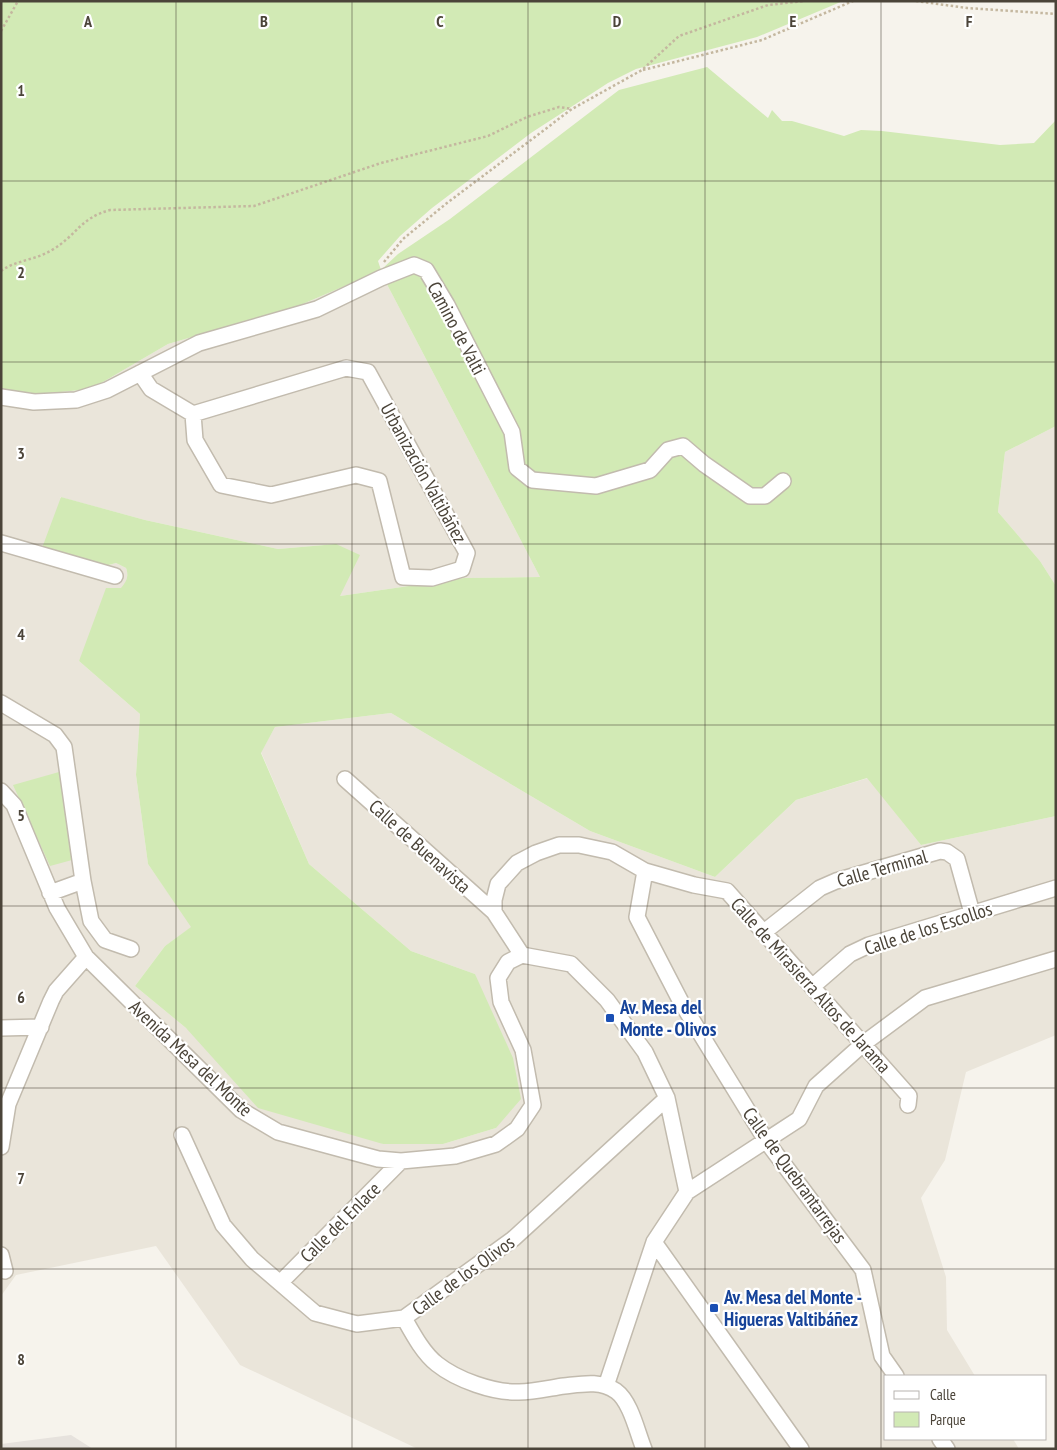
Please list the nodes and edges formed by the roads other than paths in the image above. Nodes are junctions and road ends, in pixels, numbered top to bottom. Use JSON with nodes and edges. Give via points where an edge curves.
{"nodes":[{"id":1,"x":140,"y":373,"type":"junction"},
{"id":2,"x":1,"y":397,"type":"edge"},
{"id":3,"x":193,"y":414,"type":"junction"},
{"id":4,"x":783,"y":482,"type":"dead end"},
{"id":5,"x":1,"y":543,"type":"edge"},
{"id":6,"x":115,"y":576,"type":"dead end"},
{"id":7,"x":1,"y":703,"type":"edge"},
{"id":8,"x":345,"y":779,"type":"dead end"},
{"id":9,"x":1,"y":791,"type":"edge"},
{"id":10,"x":645,"y":870,"type":"junction"},
{"id":11,"x":83,"y":881,"type":"junction"},
{"id":12,"x":1056,"y":888,"type":"edge"},
{"id":13,"x":50,"y":893,"type":"junction"},
{"id":14,"x":494,"y":912,"type":"junction"},
{"id":15,"x":972,"y":913,"type":"junction"},
{"id":16,"x":764,"y":932,"type":"junction"},
{"id":17,"x":131,"y":949,"type":"dead end"},
{"id":18,"x":522,"y":955,"type":"junction"},
{"id":19,"x":86,"y":956,"type":"junction"},
{"id":20,"x":1056,"y":959,"type":"edge"},
{"id":21,"x":812,"y":987,"type":"junction"},
{"id":22,"x":41,"y":1027,"type":"junction"},
{"id":23,"x":1,"y":1028,"type":"edge"},
{"id":24,"x":863,"y":1044,"type":"junction"},
{"id":25,"x":667,"y":1098,"type":"junction"},
{"id":26,"x":908,"y":1105,"type":"dead end"},
{"id":27,"x":182,"y":1135,"type":"dead end"},
{"id":28,"x":766,"y":1142,"type":"junction"},
{"id":29,"x":1,"y":1147,"type":"edge"},
{"id":30,"x":401,"y":1161,"type":"junction"},
{"id":31,"x":687,"y":1192,"type":"junction"},
{"id":32,"x":654,"y":1242,"type":"junction"},
{"id":33,"x":1,"y":1255,"type":"edge"},
{"id":34,"x":5,"y":1272,"type":"dead end"},
{"id":35,"x":280,"y":1283,"type":"junction"},
{"id":36,"x":404,"y":1318,"type":"junction"},
{"id":37,"x":895,"y":1375,"type":"edge"},
{"id":38,"x":606,"y":1386,"type":"junction"},
{"id":39,"x":644,"y":1449,"type":"edge"},
{"id":40,"x":801,"y":1449,"type":"edge"}],
"edges":[{"from":1,"to":2,"type":"street","name":"Camino de Valti","via":[[108,390],[76,400],[34,402]]},
{"from":1,"to":3,"type":"street","via":[[152,389]]},
{"from":1,"to":4,"type":"street","name":"Camino de Valti","via":[[199,343],[316,309],[414,265],[426,270],[512,432],[517,468],[532,480],[596,486],[650,470],[668,450],[683,446],[750,496],[766,496]]},
{"from":3,"to":3,"type":"street","name":"Urbanización Valtibáñez","via":[[346,368],[368,372],[467,553],[462,570],[432,578],[402,577],[379,481],[356,475],[272,495],[221,485],[195,440]]},
{"from":5,"to":6,"type":"street"},
{"from":7,"to":11,"type":"street","via":[[61,740]]},
{"from":8,"to":14,"type":"street","name":"Calle de Buenavista"},
{"from":9,"to":13,"type":"street","name":"Avenida Mesa del Monte","via":[[14,805]]},
{"from":10,"to":14,"type":"street","name":"Calle de Mirasierra Altos de Jarama","via":[[612,852],[579,845],[559,845],[536,852],[517,863],[498,884]]},
{"from":10,"to":16,"type":"street","name":"Calle de Mirasierra Altos de Jarama","via":[[694,886],[727,891]]},
{"from":10,"to":28,"type":"street","name":"Calle de Quebrantarrejas","via":[[637,917],[681,1002]]},
{"from":11,"to":13,"type":"street"},
{"from":11,"to":17,"type":"street","via":[[91,922],[105,940]]},
{"from":12,"to":15,"type":"street","name":"Calle de los Escollos"},
{"from":13,"to":19,"type":"street","name":"Avenida Mesa del Monte"},
{"from":14,"to":18,"type":"street"},
{"from":15,"to":16,"type":"street","name":"Calle Terminal","via":[[957,859],[940,851],[820,888]]},
{"from":15,"to":21,"type":"street","name":"Calle de los Escollos","via":[[869,945],[850,954]]},
{"from":16,"to":21,"type":"street","name":"Calle de Mirasierra Altos de Jarama"},
{"from":18,"to":25,"type":"street","via":[[571,964],[607,1000],[645,1052]]},
{"from":18,"to":30,"type":"street","name":"Avenida Mesa del Monte","via":[[508,962],[498,978],[501,1002],[523,1050],[533,1105],[517,1129],[496,1144],[455,1156]]},
{"from":19,"to":22,"type":"street","via":[[56,991]]},
{"from":19,"to":30,"type":"street","name":"Avenida Mesa del Monte","via":[[241,1110],[278,1132]]},
{"from":20,"to":24,"type":"street","via":[[925,998]]},
{"from":21,"to":24,"type":"street","name":"Calle de Mirasierra Altos de Jarama"},
{"from":22,"to":23,"type":"street"},
{"from":22,"to":29,"type":"street","via":[[8,1104]]},
{"from":24,"to":26,"type":"street","name":"Calle de Mirasierra Altos de Jarama","via":[[908,1096]]},
{"from":24,"to":28,"type":"street","via":[[816,1086],[800,1119]]},
{"from":25,"to":31,"type":"street"},
{"from":25,"to":36,"type":"street","name":"Calle de los Olivos","via":[[513,1239]]},
{"from":27,"to":35,"type":"street","name":"Calle de los Olivos","via":[[223,1225],[252,1259]]},
{"from":28,"to":31,"type":"street"},
{"from":28,"to":37,"type":"street","name":"Calle de Quebrantarrejas","via":[[863,1270],[882,1356]]},
{"from":30,"to":35,"type":"street","name":"Calle del Enlace"},
{"from":31,"to":32,"type":"street"},
{"from":32,"to":38,"type":"street"},
{"from":32,"to":40,"type":"street"},
{"from":33,"to":34,"type":"street"},
{"from":35,"to":36,"type":"street","name":"Calle de los Olivos","via":[[315,1313],[358,1324]]},
{"from":36,"to":38,"type":"street","via":[[437,1364],[493,1390],[519,1392],[592,1383]]},
{"from":38,"to":39,"type":"street","via":[[618,1392],[627,1405]]}]}
